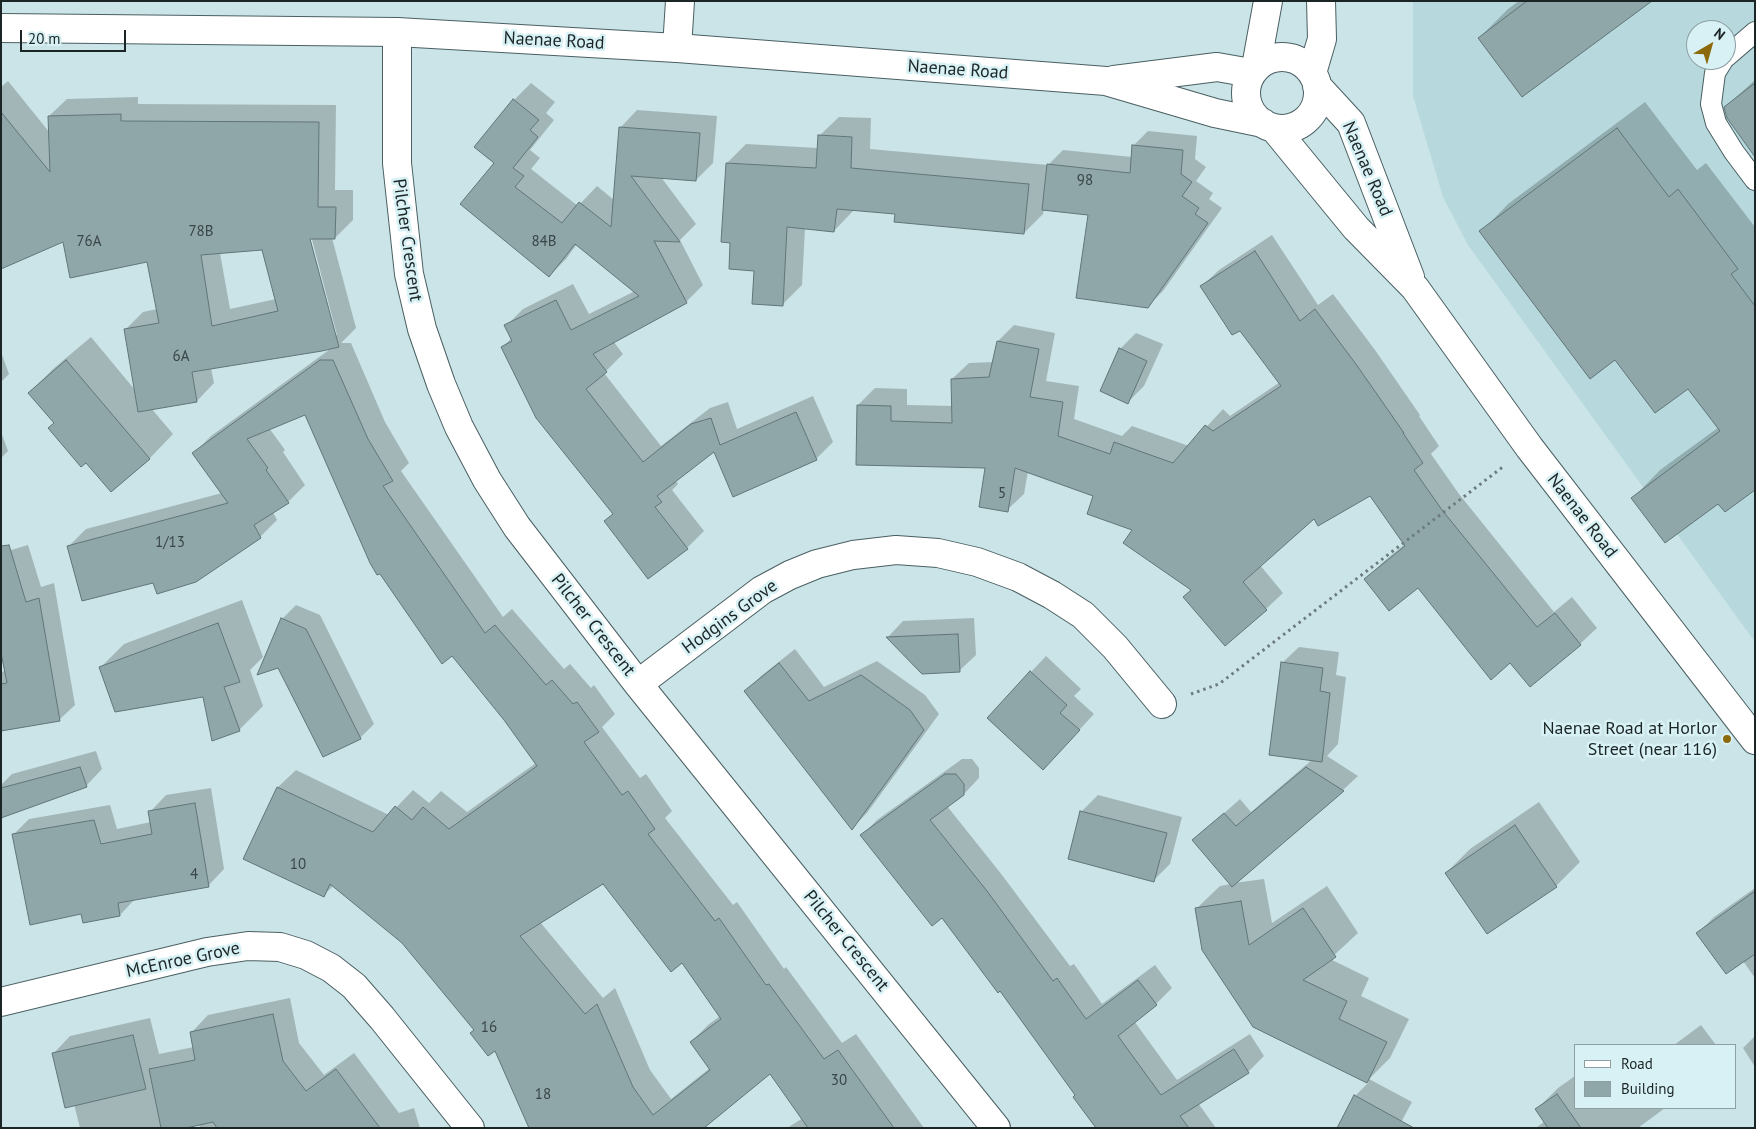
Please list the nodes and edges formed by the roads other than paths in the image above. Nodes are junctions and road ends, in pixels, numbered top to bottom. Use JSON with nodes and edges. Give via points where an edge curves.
{"nodes":[{"id":1,"x":680,"y":1,"type":"edge"},
{"id":2,"x":1268,"y":1,"type":"edge"},
{"id":3,"x":1321,"y":1,"type":"edge"},
{"id":4,"x":1,"y":28,"type":"edge"},
{"id":5,"x":397,"y":32,"type":"junction"},
{"id":6,"x":1755,"y":32,"type":"edge"},
{"id":7,"x":677,"y":48,"type":"junction"},
{"id":8,"x":1736,"y":49,"type":"edge"},
{"id":9,"x":1254,"y":70,"type":"junction"},
{"id":10,"x":1718,"y":70,"type":"edge"},
{"id":11,"x":1314,"y":80,"type":"junction"},
{"id":12,"x":1106,"y":81,"type":"junction"},
{"id":13,"x":1269,"y":125,"type":"junction"},
{"id":14,"x":1755,"y":180,"type":"edge"},
{"id":15,"x":1414,"y":288,"type":"junction"},
{"id":16,"x":638,"y":684,"type":"junction"},
{"id":17,"x":1162,"y":704,"type":"road end"},
{"id":18,"x":1753,"y":735,"type":"edge"},
{"id":19,"x":1,"y":1002,"type":"edge"},
{"id":20,"x":470,"y":1128,"type":"edge"},
{"id":21,"x":996,"y":1128,"type":"edge"}],
"edges":[{"from":1,"to":7,"type":"main road"},
{"from":2,"to":9,"type":"main road"},
{"from":3,"to":11,"type":"main road","via":[[1322,39]]},
{"from":4,"to":5,"type":"main road","name":"Naenae Road"},
{"from":5,"to":7,"type":"main road","name":"Naenae Road"},
{"from":5,"to":16,"type":"main road","name":"Pilcher Crescent","via":[[397,163],[408,265],[422,329],[441,384],[459,427],[516,526]]},
{"from":6,"to":8,"type":"lane"},
{"from":7,"to":12,"type":"main road","name":"Naenae Road"},
{"from":9,"to":11,"type":"main road","via":[[1270,59],[1285,57],[1300,62]]},
{"from":9,"to":12,"type":"main road","name":"Naenae Road","via":[[1217,67]]},
{"from":9,"to":13,"type":"main road","via":[[1246,83],[1248,106],[1254,116]]},
{"from":10,"to":14,"type":"lane","via":[[1711,104],[1716,123]]},
{"from":11,"to":13,"type":"main road","via":[[1317,98],[1307,118],[1286,129]]},
{"from":11,"to":15,"type":"main road","name":"Naenae Road","via":[[1351,123]]},
{"from":12,"to":13,"type":"main road","name":"Naenae Road"},
{"from":13,"to":15,"type":"main road","name":"Naenae Road","via":[[1356,228]]},
{"from":15,"to":18,"type":"main road","name":"Naenae Road","via":[[1529,447]]},
{"from":16,"to":17,"type":"main road","name":"Hodgins Grove","via":[[762,590],[790,575],[853,555],[896,550],[938,553],[977,562],[1018,576],[1052,595],[1083,616],[1116,647]]},
{"from":16,"to":21,"type":"main road","name":"Pilcher Crescent"},
{"from":19,"to":20,"type":"main road","name":"McEnroe Grove","via":[[207,952],[248,946],[280,947],[306,955],[331,968],[354,986]]}]}
